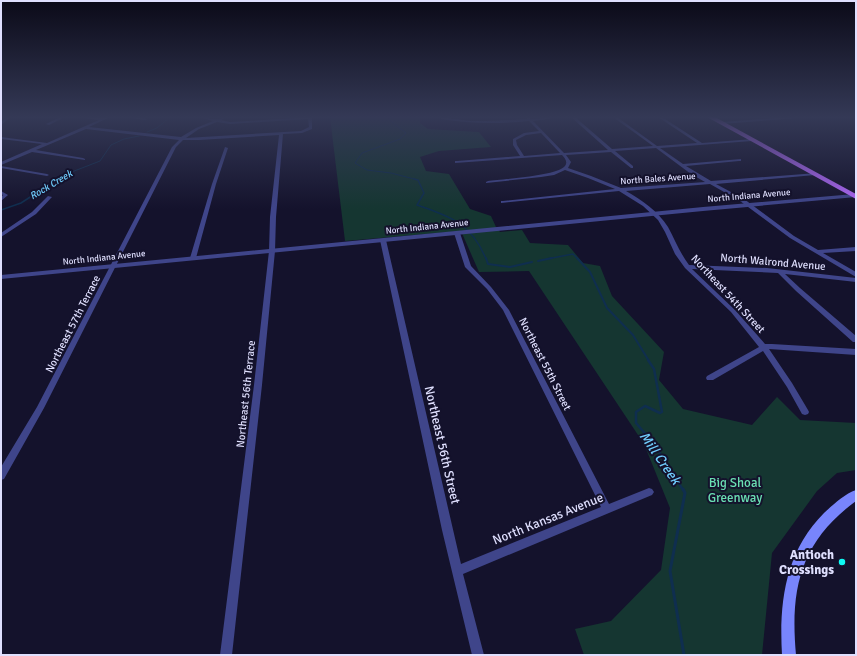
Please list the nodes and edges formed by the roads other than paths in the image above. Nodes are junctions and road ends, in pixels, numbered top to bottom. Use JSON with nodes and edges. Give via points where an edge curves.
{"nodes":[{"id":1,"x":40,"y":148,"type":"edge"},
{"id":2,"x":175,"y":148,"type":"edge"},
{"id":3,"x":226,"y":148,"type":"dead end"},
{"id":4,"x":280,"y":148,"type":"edge"},
{"id":5,"x":516,"y":148,"type":"edge"},
{"id":6,"x":557,"y":148,"type":"edge"},
{"id":7,"x":608,"y":148,"type":"edge"},
{"id":8,"x":647,"y":148,"type":"edge"},
{"id":9,"x":657,"y":148,"type":"edge"},
{"id":10,"x":766,"y":148,"type":"edge"},
{"id":11,"x":611,"y":150,"type":"junction"},
{"id":12,"x":32,"y":151,"type":"junction"},
{"id":13,"x":563,"y":154,"type":"junction"},
{"id":14,"x":523,"y":157,"type":"junction"},
{"id":15,"x":83,"y":159,"type":"dead end"},
{"id":16,"x":739,"y":160,"type":"dead end"},
{"id":17,"x":457,"y":162,"type":"dead end"},
{"id":18,"x":3,"y":163,"type":"edge"},
{"id":19,"x":681,"y":165,"type":"junction"},
{"id":20,"x":1,"y":167,"type":"edge"},
{"id":21,"x":631,"y":167,"type":"dead end"},
{"id":22,"x":566,"y":169,"type":"junction"},
{"id":23,"x":815,"y":174,"type":"junction"},
{"id":24,"x":47,"y":175,"type":"dead end"},
{"id":25,"x":488,"y":182,"type":"dead end"},
{"id":26,"x":712,"y":183,"type":"junction"},
{"id":27,"x":619,"y":190,"type":"junction"},
{"id":28,"x":1,"y":192,"type":"edge"},
{"id":29,"x":50,"y":196,"type":"dead end"},
{"id":30,"x":855,"y":197,"type":"edge"},
{"id":31,"x":3,"y":199,"type":"edge"},
{"id":32,"x":503,"y":202,"type":"dead end"},
{"id":33,"x":750,"y":205,"type":"junction"},
{"id":34,"x":655,"y":214,"type":"junction"},
{"id":35,"x":461,"y":233,"type":"junction"},
{"id":36,"x":1,"y":235,"type":"edge"},
{"id":37,"x":383,"y":240,"type":"junction"},
{"id":38,"x":856,"y":249,"type":"edge"},
{"id":39,"x":272,"y":251,"type":"junction"},
{"id":40,"x":817,"y":252,"type":"junction"},
{"id":41,"x":193,"y":258,"type":"junction"},
{"id":42,"x":114,"y":266,"type":"junction"},
{"id":43,"x":687,"y":267,"type":"junction"},
{"id":44,"x":780,"y":272,"type":"junction"},
{"id":45,"x":856,"y":275,"type":"edge"},
{"id":46,"x":1,"y":277,"type":"edge"},
{"id":47,"x":856,"y":280,"type":"edge"},
{"id":48,"x":856,"y":340,"type":"edge"},
{"id":49,"x":764,"y":347,"type":"junction"},
{"id":50,"x":856,"y":352,"type":"edge"},
{"id":51,"x":710,"y":378,"type":"dead end"},
{"id":52,"x":805,"y":412,"type":"dead end"},
{"id":53,"x":1,"y":476,"type":"edge"},
{"id":54,"x":650,"y":492,"type":"dead end"},
{"id":55,"x":856,"y":495,"type":"edge"},
{"id":56,"x":607,"y":510,"type":"junction"},
{"id":57,"x":457,"y":571,"type":"junction"},
{"id":58,"x":226,"y":655,"type":"edge"},
{"id":59,"x":478,"y":655,"type":"edge"},
{"id":60,"x":789,"y":655,"type":"edge"}],
"edges":[{"from":1,"to":12,"type":"street"},
{"from":2,"to":42,"type":"street","name":"Northeast 57th Terrace"},
{"from":3,"to":41,"type":"street"},
{"from":4,"to":39,"type":"street","name":"Northeast 56th Terrace"},
{"from":5,"to":14,"type":"street"},
{"from":6,"to":13,"type":"street"},
{"from":7,"to":11,"type":"street"},
{"from":8,"to":11,"type":"street"},
{"from":9,"to":19,"type":"street"},
{"from":10,"to":23,"type":"main road"},
{"from":11,"to":13,"type":"street"},
{"from":11,"to":21,"type":"street"},
{"from":12,"to":15,"type":"street"},
{"from":12,"to":18,"type":"street"},
{"from":13,"to":14,"type":"street"},
{"from":13,"to":22,"type":"street","via":[[569,161]]},
{"from":14,"to":17,"type":"street"},
{"from":16,"to":19,"type":"street"},
{"from":19,"to":26,"type":"street"},
{"from":20,"to":24,"type":"street"},
{"from":22,"to":25,"type":"street","via":[[548,175]]},
{"from":22,"to":27,"type":"street","name":"Northeast 54th Street"},
{"from":23,"to":26,"type":"street","name":"North Bales Avenue"},
{"from":23,"to":30,"type":"main road"},
{"from":26,"to":27,"type":"street","name":"North Bales Avenue"},
{"from":26,"to":33,"type":"street"},
{"from":27,"to":32,"type":"street","name":"North Bales Avenue"},
{"from":27,"to":34,"type":"street","name":"Northeast 54th Street"},
{"from":28,"to":31,"type":"street","via":[[5,193]]},
{"from":29,"to":36,"type":"street","via":[[34,213]]},
{"from":30,"to":33,"type":"street","name":"North Indiana Avenue"},
{"from":33,"to":34,"type":"street","name":"North Indiana Avenue"},
{"from":33,"to":40,"type":"street","via":[[792,237]]},
{"from":34,"to":35,"type":"street","name":"North Indiana Avenue"},
{"from":34,"to":43,"type":"street","name":"Northeast 54th Street","via":[[663,223]]},
{"from":35,"to":37,"type":"street","name":"North Indiana Avenue"},
{"from":35,"to":56,"type":"street","name":"Northeast 55th Street","via":[[468,267],[506,310]]},
{"from":37,"to":39,"type":"street","name":"North Indiana Avenue"},
{"from":37,"to":57,"type":"street","name":"Northeast 56th Street"},
{"from":38,"to":40,"type":"street","name":"North Walrond Avenue"},
{"from":39,"to":41,"type":"street","name":"North Indiana Avenue"},
{"from":39,"to":58,"type":"street","name":"Northeast 56th Terrace","via":[[246,498]]},
{"from":40,"to":45,"type":"street"},
{"from":41,"to":42,"type":"street","name":"North Indiana Avenue"},
{"from":42,"to":46,"type":"street","name":"North Indiana Avenue"},
{"from":42,"to":53,"type":"street","name":"Northeast 57th Terrace","via":[[40,408]]},
{"from":43,"to":44,"type":"street","name":"North Walrond Avenue"},
{"from":43,"to":49,"type":"street","name":"Northeast 54th Street","via":[[733,311]]},
{"from":44,"to":47,"type":"street","name":"North Walrond Avenue"},
{"from":44,"to":48,"type":"street","via":[[798,291]]},
{"from":49,"to":50,"type":"street"},
{"from":49,"to":51,"type":"street"},
{"from":49,"to":52,"type":"street","name":"Northeast 54th Street"},
{"from":54,"to":56,"type":"street","name":"North Kansas Avenue"},
{"from":55,"to":60,"type":"main road","via":[[835,508],[824,520],[803,552],[795,571],[788,611]]},
{"from":56,"to":57,"type":"street","name":"North Kansas Avenue"},
{"from":57,"to":59,"type":"street","name":"Northeast 56th Street"}]}
